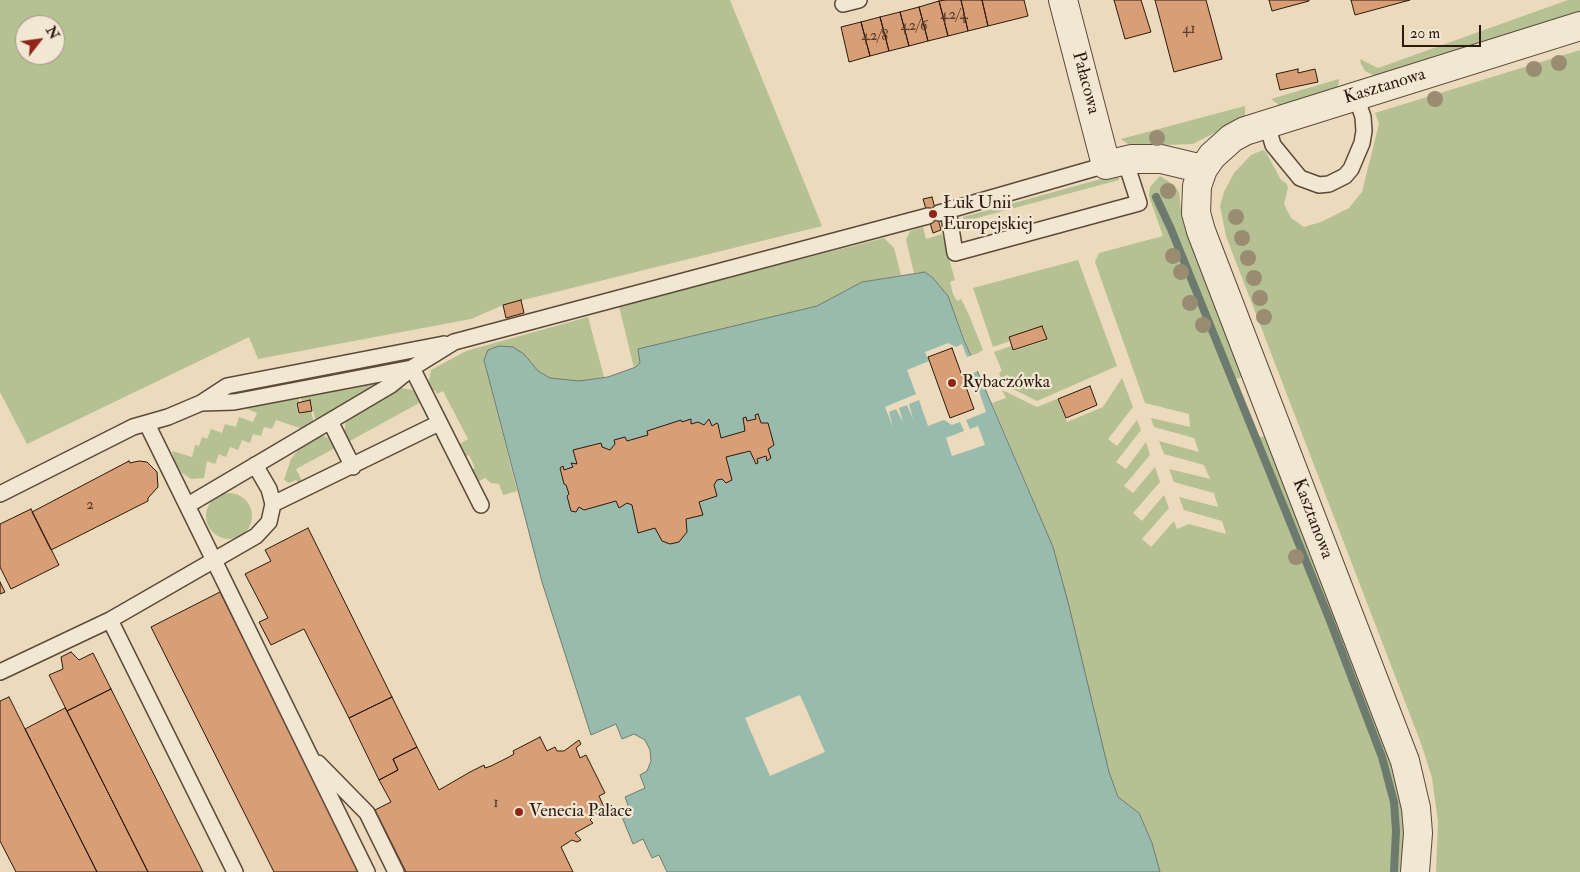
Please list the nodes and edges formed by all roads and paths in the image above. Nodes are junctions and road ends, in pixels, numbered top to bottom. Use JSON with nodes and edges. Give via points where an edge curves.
{"nodes":[{"id":1,"x":859,"y":0,"type":"edge"},
{"id":2,"x":1063,"y":0,"type":"edge"},
{"id":3,"x":843,"y":4,"type":"dead end"},
{"id":4,"x":1580,"y":26,"type":"edge"},
{"id":5,"x":1356,"y":96,"type":"junction"},
{"id":6,"x":1267,"y":124,"type":"junction"},
{"id":7,"x":1116,"y":163,"type":"junction"},
{"id":8,"x":1203,"y":169,"type":"junction"},
{"id":9,"x":938,"y":213,"type":"junction"},
{"id":10,"x":454,"y":342,"type":"junction"},
{"id":11,"x":412,"y":368,"type":"junction"},
{"id":12,"x":201,"y":403,"type":"junction"},
{"id":13,"x":330,"y":421,"type":"junction"},
{"id":14,"x":439,"y":423,"type":"junction"},
{"id":15,"x":147,"y":424,"type":"junction"},
{"id":16,"x":255,"y":465,"type":"junction"},
{"id":17,"x":353,"y":467,"type":"junction"},
{"id":18,"x":0,"y":494,"type":"edge"},
{"id":19,"x":273,"y":504,"type":"junction"},
{"id":20,"x":188,"y":505,"type":"junction"},
{"id":21,"x":481,"y":505,"type":"dead end"},
{"id":22,"x":215,"y":560,"type":"junction"},
{"id":23,"x":110,"y":620,"type":"junction"},
{"id":24,"x":0,"y":672,"type":"edge"},
{"id":25,"x":310,"y":755,"type":"junction"},
{"id":26,"x":235,"y":872,"type":"edge"},
{"id":27,"x":367,"y":872,"type":"edge"},
{"id":28,"x":396,"y":872,"type":"edge"},
{"id":29,"x":1415,"y":872,"type":"edge"}],
"edges":[{"from":1,"to":3,"type":"lane"},
{"from":2,"to":7,"type":"street","name":"Pałacowa"},
{"from":4,"to":5,"type":"street","name":"Kasztanowa"},
{"from":5,"to":6,"type":"street","name":"Kasztanowa"},
{"from":5,"to":6,"type":"lane","via":[[1363,117],[1362,143],[1352,169],[1329,184],[1314,184],[1300,178],[1274,145]]},
{"from":6,"to":8,"type":"street","name":"Kasztanowa","via":[[1232,138]]},
{"from":7,"to":8,"type":"street","via":[[1165,159]]},
{"from":7,"to":9,"type":"lane"},
{"from":7,"to":9,"type":"lane","via":[[1139,203],[954,253]]},
{"from":8,"to":29,"type":"street","name":"Kasztanowa","via":[[1196,195],[1198,222],[1411,780],[1418,833]]},
{"from":9,"to":10,"type":"lane"},
{"from":10,"to":11,"type":"lane"},
{"from":10,"to":12,"type":"lane","via":[[239,382]]},
{"from":11,"to":12,"type":"lane","via":[[234,402]]},
{"from":11,"to":13,"type":"lane","via":[[391,385]]},
{"from":11,"to":14,"type":"lane"},
{"from":12,"to":15,"type":"lane"},
{"from":13,"to":16,"type":"lane"},
{"from":13,"to":17,"type":"lane"},
{"from":14,"to":17,"type":"lane"},
{"from":14,"to":21,"type":"lane"},
{"from":15,"to":18,"type":"lane","via":[[123,432]]},
{"from":15,"to":20,"type":"lane"},
{"from":16,"to":19,"type":"lane","via":[[269,489]]},
{"from":16,"to":20,"type":"lane"},
{"from":17,"to":19,"type":"lane"},
{"from":19,"to":22,"type":"lane","via":[[271,516],[261,532]]},
{"from":20,"to":22,"type":"lane"},
{"from":22,"to":23,"type":"lane"},
{"from":22,"to":25,"type":"lane"},
{"from":23,"to":24,"type":"lane"},
{"from":23,"to":26,"type":"lane"},
{"from":25,"to":27,"type":"lane"},
{"from":25,"to":28,"type":"lane","via":[[367,813]]}]}
